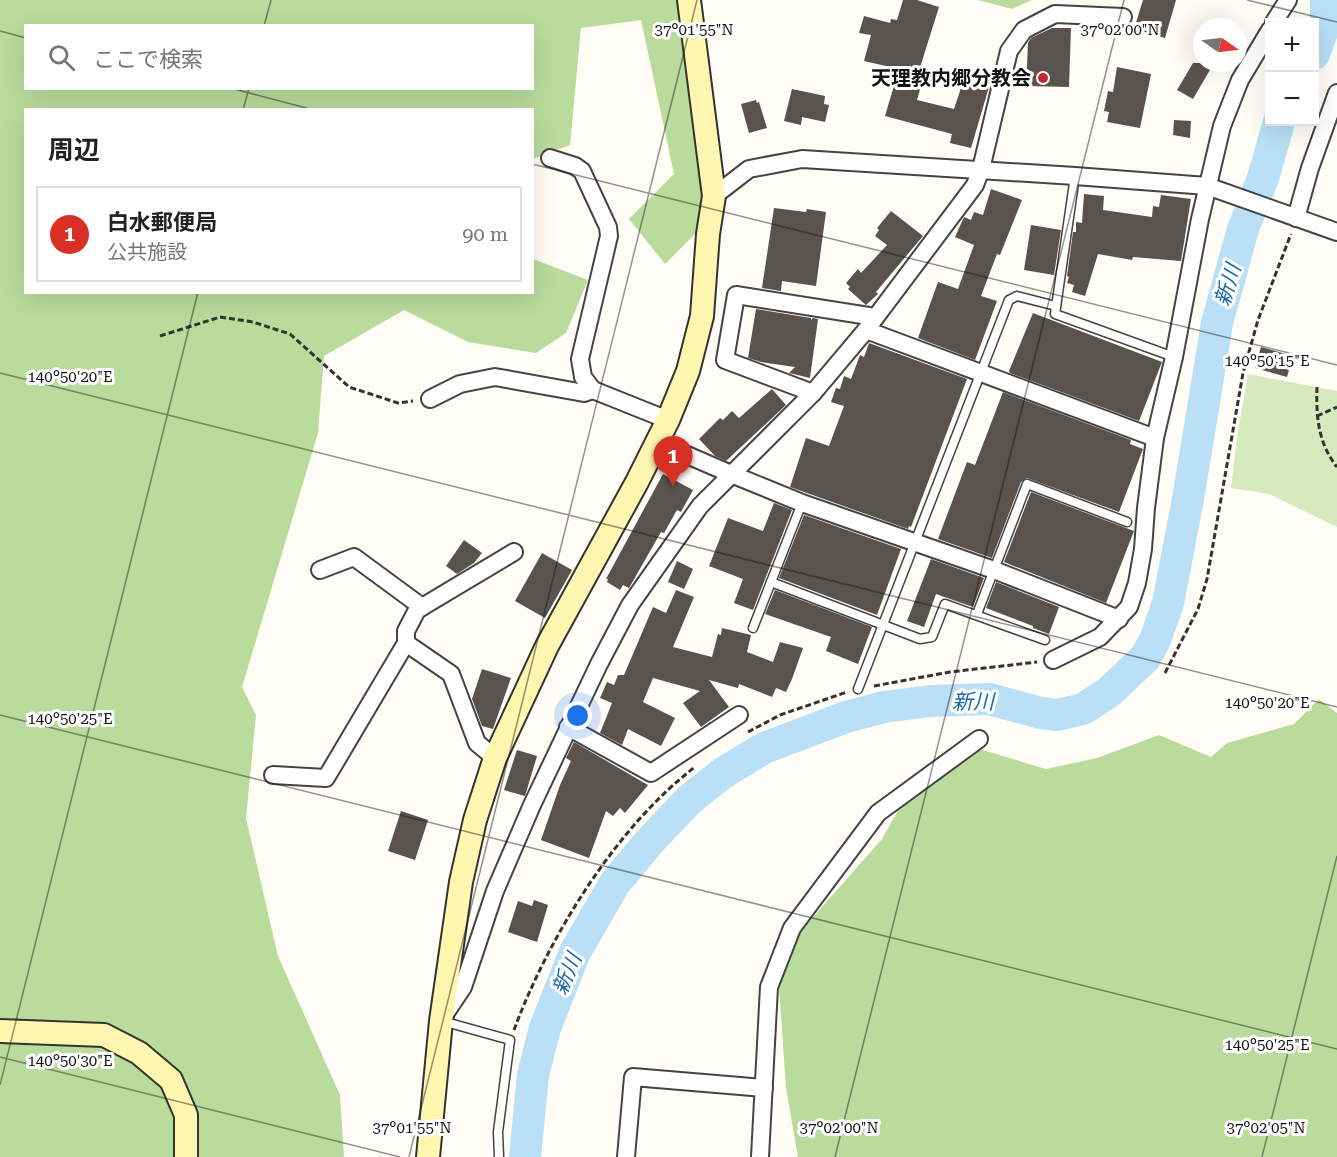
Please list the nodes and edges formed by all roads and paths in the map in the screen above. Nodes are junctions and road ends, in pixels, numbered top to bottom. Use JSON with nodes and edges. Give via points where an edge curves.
{"nodes":[{"id":1,"x":689,"y":0,"type":"edge"},
{"id":2,"x":1288,"y":0,"type":"edge"},
{"id":3,"x":1123,"y":17,"type":"dead end"},
{"id":4,"x":1277,"y":18,"type":"edge"},
{"id":5,"x":1265,"y":37,"type":"edge"},
{"id":6,"x":1337,"y":93,"type":"edge"},
{"id":7,"x":550,"y":158,"type":"dead end"},
{"id":8,"x":981,"y":169,"type":"junction"},
{"id":9,"x":1075,"y":176,"type":"junction"},
{"id":10,"x":1207,"y":186,"type":"junction"},
{"id":11,"x":714,"y":196,"type":"junction"},
{"id":12,"x":1292,"y":217,"type":"junction"},
{"id":13,"x":1337,"y":232,"type":"edge"},
{"id":14,"x":1056,"y":306,"type":"junction"},
{"id":15,"x":871,"y":323,"type":"junction"},
{"id":16,"x":160,"y":336,"type":"dead end"},
{"id":17,"x":1174,"y":357,"type":"junction"},
{"id":18,"x":981,"y":373,"type":"junction"},
{"id":19,"x":1317,"y":387,"type":"dead end"},
{"id":20,"x":593,"y":390,"type":"junction"},
{"id":21,"x":813,"y":393,"type":"junction"},
{"id":22,"x":430,"y":399,"type":"joint"},
{"id":23,"x":1337,"y":406,"type":"edge"},
{"id":24,"x":1316,"y":417,"type":"junction"},
{"id":25,"x":668,"y":420,"type":"junction"},
{"id":26,"x":1155,"y":438,"type":"junction"},
{"id":27,"x":657,"y":442,"type":"junction"},
{"id":28,"x":1337,"y":467,"type":"edge"},
{"id":29,"x":730,"y":474,"type":"junction"},
{"id":30,"x":802,"y":503,"type":"junction"},
{"id":31,"x":1127,"y":522,"type":"dead end"},
{"id":32,"x":915,"y":544,"type":"junction"},
{"id":33,"x":514,"y":552,"type":"dead end"},
{"id":34,"x":320,"y":570,"type":"dead end"},
{"id":35,"x":994,"y":570,"type":"junction"},
{"id":36,"x":771,"y":582,"type":"junction"},
{"id":37,"x":422,"y":607,"type":"junction"},
{"id":38,"x":977,"y":614,"type":"junction"},
{"id":39,"x":1119,"y":619,"type":"junction"},
{"id":40,"x":883,"y":623,"type":"junction"},
{"id":41,"x":753,"y":628,"type":"dead end"},
{"id":42,"x":1045,"y":640,"type":"dead end"},
{"id":43,"x":406,"y":643,"type":"junction"},
{"id":44,"x":1053,"y":660,"type":"joint"},
{"id":45,"x":1164,"y":673,"type":"dead end"},
{"id":46,"x":858,"y":689,"type":"junction"},
{"id":47,"x":739,"y":715,"type":"dead end"},
{"id":48,"x":568,"y":728,"type":"junction"},
{"id":49,"x":742,"y":735,"type":"dead end"},
{"id":50,"x":979,"y":739,"type":"dead end"},
{"id":51,"x":495,"y":758,"type":"junction"},
{"id":52,"x":695,"y":766,"type":"dead end"},
{"id":53,"x":273,"y":775,"type":"dead end"},
{"id":54,"x":441,"y":1021,"type":"junction"},
{"id":55,"x":0,"y":1031,"type":"edge"},
{"id":56,"x":510,"y":1040,"type":"junction"},
{"id":57,"x":764,"y":1089,"type":"junction"},
{"id":58,"x":186,"y":1157,"type":"edge"},
{"id":59,"x":428,"y":1157,"type":"edge"},
{"id":60,"x":499,"y":1157,"type":"edge"},
{"id":61,"x":626,"y":1157,"type":"edge"},
{"id":62,"x":760,"y":1157,"type":"edge"}],
"edges":[{"from":1,"to":11,"type":"street"},
{"from":2,"to":4,"type":"street"},
{"from":3,"to":8,"type":"street","via":[[1054,14],[1024,30],[1009,51]]},
{"from":5,"to":10,"type":"street","via":[[1240,80],[1222,126]]},
{"from":6,"to":12,"type":"street"},
{"from":7,"to":20,"type":"street","via":[[582,171],[608,227],[580,358],[583,377]]},
{"from":8,"to":9,"type":"street"},
{"from":8,"to":11,"type":"street","via":[[802,159],[749,170]]},
{"from":8,"to":15,"type":"street","via":[[975,185]]},
{"from":9,"to":10,"type":"street"},
{"from":9,"to":14,"type":"lane"},
{"from":10,"to":12,"type":"street"},
{"from":10,"to":17,"type":"street"},
{"from":11,"to":25,"type":"street","via":[[702,316],[688,371]]},
{"from":12,"to":13,"type":"street"},
{"from":12,"to":45,"type":"path","via":[[1244,373],[1207,579],[1198,609]]},
{"from":14,"to":17,"type":"lane","via":[[1055,314]]},
{"from":14,"to":18,"type":"lane","via":[[1017,296],[1009,300]]},
{"from":15,"to":18,"type":"street"},
{"from":15,"to":21,"type":"street"},
{"from":15,"to":21,"type":"street","via":[[736,295],[725,360]]},
{"from":16,"to":22,"type":"path","via":[[220,317],[253,322],[290,334],[349,387],[398,403]]},
{"from":17,"to":26,"type":"street"},
{"from":18,"to":26,"type":"street"},
{"from":18,"to":32,"type":"lane"},
{"from":19,"to":24,"type":"path"},
{"from":20,"to":22,"type":"street","via":[[584,393],[495,377],[460,384]]},
{"from":20,"to":25,"type":"street"},
{"from":21,"to":29,"type":"street"},
{"from":23,"to":24,"type":"path"},
{"from":24,"to":28,"type":"path","via":[[1329,457]]},
{"from":25,"to":27,"type":"street"},
{"from":26,"to":39,"type":"street","via":[[1137,583],[1129,607]]},
{"from":27,"to":29,"type":"street"},
{"from":27,"to":51,"type":"street","via":[[547,646]]},
{"from":29,"to":30,"type":"street"},
{"from":29,"to":48,"type":"street","via":[[700,506],[630,605]]},
{"from":30,"to":32,"type":"street"},
{"from":30,"to":36,"type":"lane"},
{"from":31,"to":35,"type":"lane","via":[[1027,484]]},
{"from":32,"to":35,"type":"street"},
{"from":32,"to":40,"type":"lane"},
{"from":33,"to":37,"type":"street"},
{"from":34,"to":37,"type":"street","via":[[354,557]]},
{"from":35,"to":38,"type":"lane"},
{"from":35,"to":39,"type":"street"},
{"from":36,"to":40,"type":"lane"},
{"from":36,"to":41,"type":"lane"},
{"from":37,"to":43,"type":"street","via":[[406,631]]},
{"from":38,"to":40,"type":"lane","via":[[945,604],[932,637],[920,639]]},
{"from":38,"to":42,"type":"lane"},
{"from":39,"to":44,"type":"street","via":[[1100,638]]},
{"from":40,"to":46,"type":"lane"},
{"from":43,"to":51,"type":"street","via":[[451,674],[477,743]]},
{"from":43,"to":53,"type":"street","via":[[326,778]]},
{"from":44,"to":46,"type":"path","via":[[950,672]]},
{"from":46,"to":49,"type":"path","via":[[780,715]]},
{"from":47,"to":48,"type":"street","via":[[651,773]]},
{"from":48,"to":54,"type":"street","via":[[495,891],[463,987]]},
{"from":50,"to":57,"type":"street","via":[[878,813],[792,928],[770,987]]},
{"from":51,"to":54,"type":"street","via":[[461,882]]},
{"from":52,"to":56,"type":"path","via":[[669,786],[597,874],[528,991]]},
{"from":54,"to":56,"type":"lane"},
{"from":54,"to":59,"type":"street"},
{"from":55,"to":58,"type":"street","via":[[104,1035],[139,1053],[171,1080],[186,1115]]},
{"from":56,"to":60,"type":"lane","via":[[498,1132]]},
{"from":57,"to":61,"type":"street","via":[[633,1077]]},
{"from":57,"to":62,"type":"street"}]}
